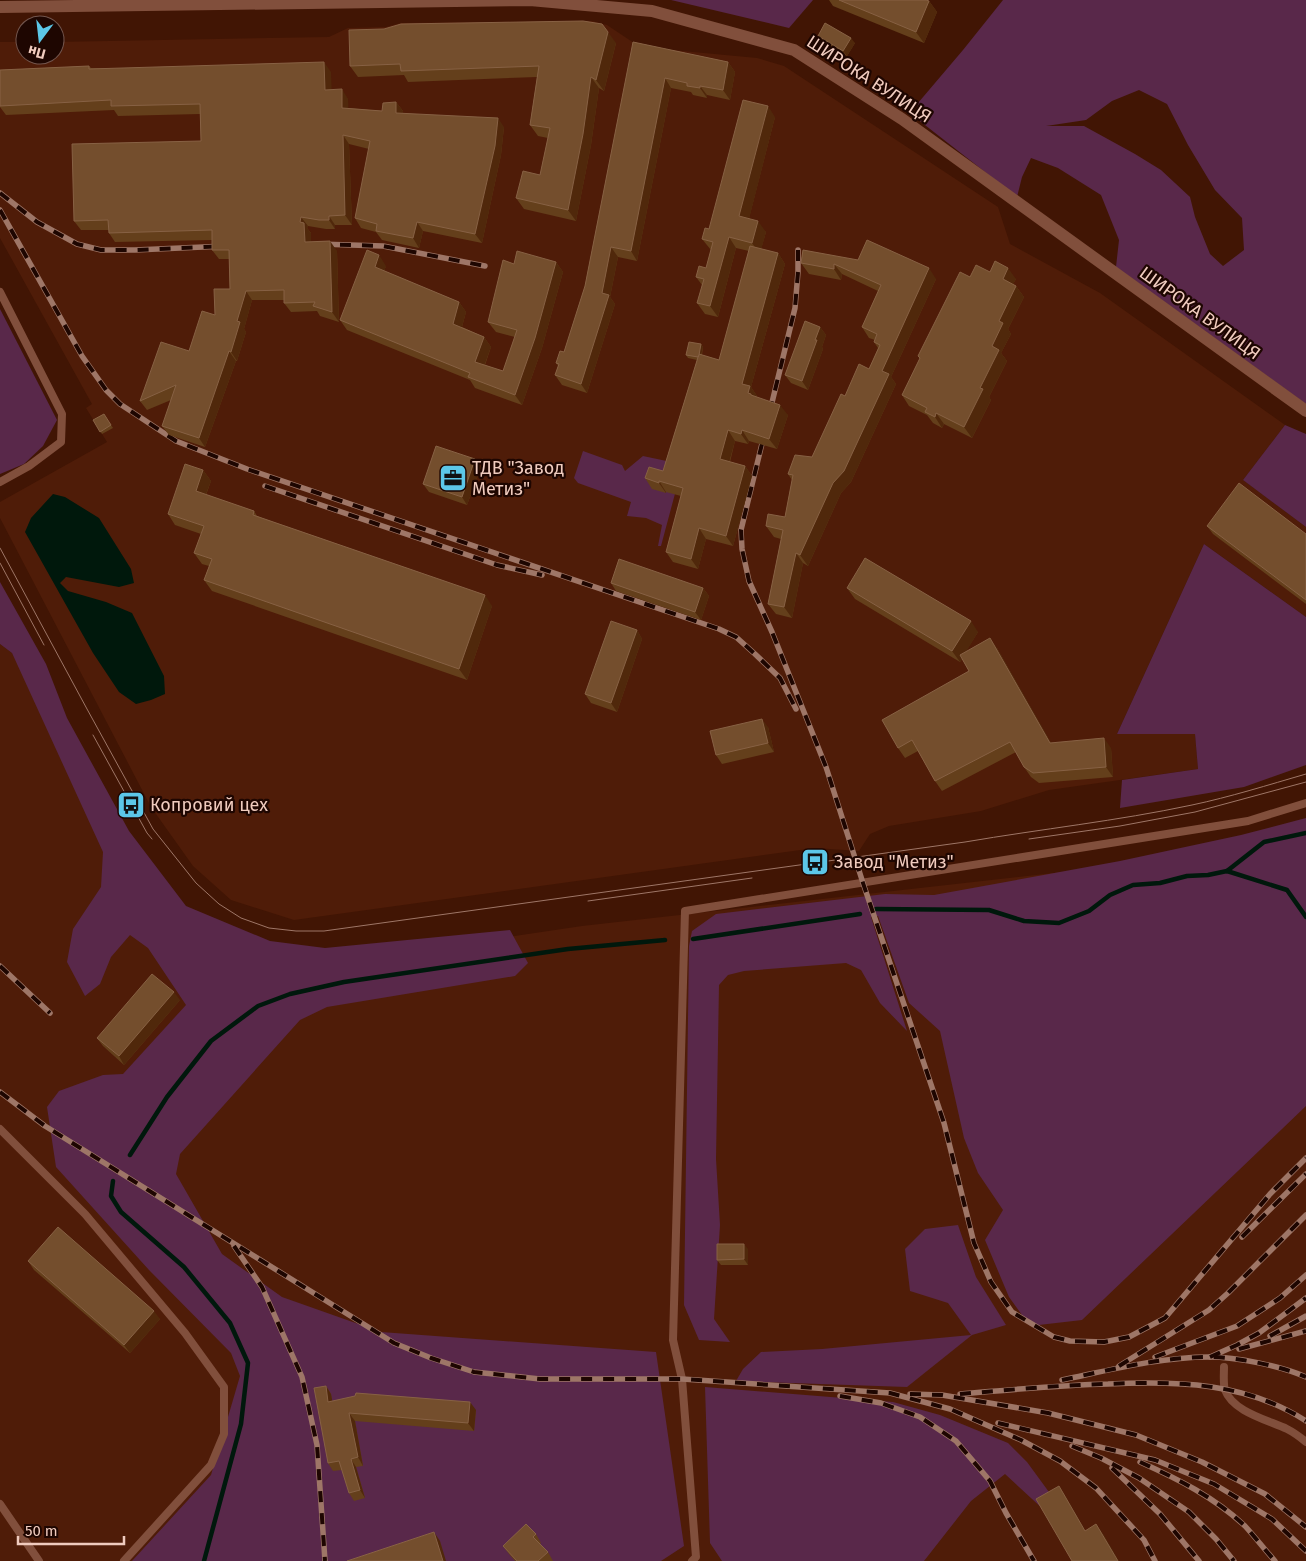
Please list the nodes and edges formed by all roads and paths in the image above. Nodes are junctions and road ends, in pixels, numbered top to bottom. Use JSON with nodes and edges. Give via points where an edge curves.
{"nodes":[{"id":1,"x":653,"y":6,"type":"edge"},
{"id":2,"x":0,"y":7,"type":"edge"},
{"id":3,"x":0,"y":292,"type":"edge"},
{"id":4,"x":1306,"y":412,"type":"edge"},
{"id":5,"x":0,"y":482,"type":"edge"},
{"id":6,"x":1306,"y":803,"type":"edge"},
{"id":7,"x":0,"y":1129,"type":"edge"},
{"id":8,"x":1224,"y":1367,"type":"dead end"},
{"id":9,"x":1306,"y":1442,"type":"edge"},
{"id":10,"x":0,"y":1504,"type":"edge"},
{"id":11,"x":696,"y":1560,"type":"edge"},
{"id":12,"x":39,"y":1561,"type":"edge"},
{"id":13,"x":124,"y":1561,"type":"edge"}],
"edges":[{"from":1,"to":2,"type":"street","name":"ШИРОКА ВУЛИЦЯ","via":[[530,0]]},
{"from":1,"to":4,"type":"street","name":"ШИРОКА ВУЛИЦЯ","via":[[794,50],[902,118]]},
{"from":3,"to":5,"type":"lane","via":[[62,414],[61,442],[29,466]]},
{"from":6,"to":11,"type":"lane","via":[[1248,822],[685,911],[673,1340],[682,1379]]},
{"from":7,"to":13,"type":"lane","via":[[85,1214],[185,1333],[224,1387],[224,1434],[211,1465]]},
{"from":8,"to":9,"type":"lane","via":[[1225,1389],[1235,1404]]},
{"from":10,"to":12,"type":"lane"}]}
